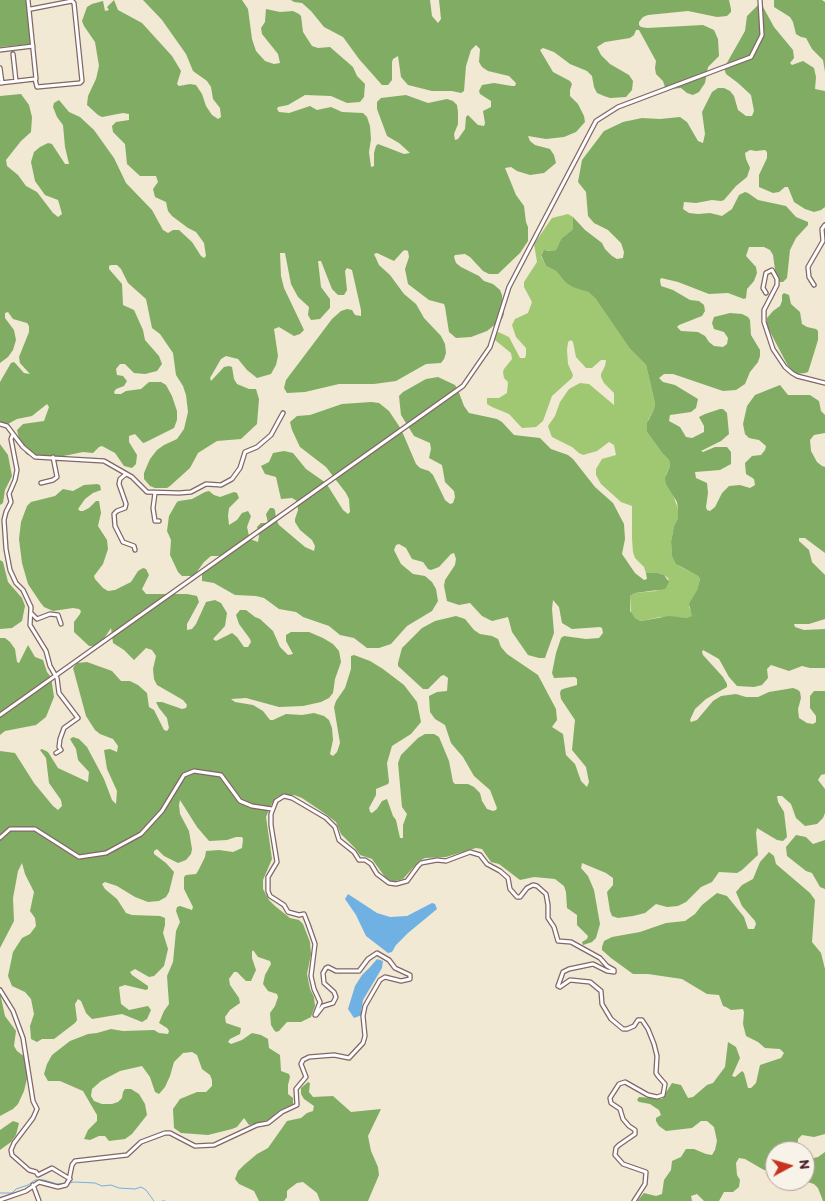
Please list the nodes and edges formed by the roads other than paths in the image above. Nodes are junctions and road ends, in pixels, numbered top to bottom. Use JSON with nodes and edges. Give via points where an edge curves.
{"nodes":[{"id":1,"x":28,"y":0,"type":"edge"},
{"id":2,"x":47,"y":0,"type":"edge"},
{"id":3,"x":760,"y":0,"type":"edge"},
{"id":4,"x":48,"y":6,"type":"junction"},
{"id":5,"x":28,"y":8,"type":"junction"},
{"id":6,"x":33,"y":46,"type":"junction"},
{"id":7,"x":0,"y":50,"type":"edge"},
{"id":8,"x":13,"y":54,"type":"dead end"},
{"id":9,"x":0,"y":68,"type":"edge"},
{"id":10,"x":35,"y":79,"type":"junction"},
{"id":11,"x":16,"y":81,"type":"junction"},
{"id":12,"x":1,"y":83,"type":"edge"},
{"id":13,"x":825,"y":225,"type":"edge"},
{"id":14,"x":814,"y":285,"type":"dead end"},
{"id":15,"x":766,"y":293,"type":"dead end"},
{"id":16,"x":825,"y":383,"type":"edge"},
{"id":17,"x":283,"y":413,"type":"dead end"},
{"id":18,"x":0,"y":424,"type":"edge"},
{"id":19,"x":13,"y":434,"type":"junction"},
{"id":20,"x":53,"y":457,"type":"junction"},
{"id":21,"x":126,"y":474,"type":"junction"},
{"id":22,"x":41,"y":482,"type":"dead end"},
{"id":23,"x":155,"y":493,"type":"junction"},
{"id":24,"x":159,"y":520,"type":"dead end"},
{"id":25,"x":135,"y":550,"type":"dead end"},
{"id":26,"x":30,"y":612,"type":"junction"},
{"id":27,"x":61,"y":624,"type":"dead end"},
{"id":28,"x":55,"y":676,"type":"junction"},
{"id":29,"x":0,"y":715,"type":"edge"},
{"id":30,"x":56,"y":753,"type":"dead end"},
{"id":31,"x":272,"y":810,"type":"junction"},
{"id":32,"x":0,"y":838,"type":"edge"},
{"id":33,"x":0,"y":990,"type":"edge"},
{"id":34,"x":69,"y":1181,"type":"junction"},
{"id":35,"x":34,"y":1185,"type":"junction"},
{"id":36,"x":0,"y":1200,"type":"edge"},
{"id":37,"x":39,"y":1201,"type":"edge"},
{"id":38,"x":634,"y":1201,"type":"edge"}],
"edges":[{"from":1,"to":5,"type":"street"},
{"from":2,"to":4,"type":"street"},
{"from":3,"to":28,"type":"street","via":[[762,35],[751,57],[618,107],[596,121],[509,287],[490,347],[463,386]]},
{"from":4,"to":5,"type":"street"},
{"from":4,"to":10,"type":"street","via":[[74,3],[82,78],[80,82],[39,87]]},
{"from":5,"to":6,"type":"street"},
{"from":6,"to":7,"type":"street"},
{"from":6,"to":10,"type":"street"},
{"from":8,"to":11,"type":"street"},
{"from":9,"to":12,"type":"street"},
{"from":10,"to":11,"type":"street"},
{"from":11,"to":12,"type":"street"},
{"from":13,"to":14,"type":"street","via":[[823,241],[808,266],[809,278]]},
{"from":15,"to":16,"type":"street","via":[[763,288],[766,273],[772,270],[777,285],[764,310],[764,322],[773,348],[785,367],[797,376]]},
{"from":17,"to":23,"type":"street","via":[[271,435],[245,452],[232,479],[221,485],[206,484],[191,492]]},
{"from":18,"to":19,"type":"street","via":[[7,426]]},
{"from":19,"to":20,"type":"street","via":[[35,458]]},
{"from":19,"to":26,"type":"street","via":[[11,439],[17,470],[4,520],[6,549],[10,570],[23,590]]},
{"from":20,"to":21,"type":"street","via":[[104,460]]},
{"from":20,"to":22,"type":"street","via":[[57,477]]},
{"from":21,"to":23,"type":"street","via":[[147,492]]},
{"from":21,"to":25,"type":"street","via":[[119,484],[126,504],[114,514],[115,526],[123,542],[134,546]]},
{"from":23,"to":24,"type":"street","via":[[153,508],[155,521]]},
{"from":26,"to":27,"type":"street","via":[[37,619],[58,615]]},
{"from":26,"to":28,"type":"street","via":[[30,626],[46,651]]},
{"from":28,"to":29,"type":"street"},
{"from":28,"to":30,"type":"street","via":[[59,693],[78,718],[64,728],[60,738],[61,750]]},
{"from":31,"to":32,"type":"street","via":[[240,801],[221,775],[194,771],[184,775],[162,811],[141,834],[106,853],[79,857],[34,829],[10,829]]},
{"from":31,"to":34,"type":"street","via":[[277,862],[268,876],[268,893],[288,912],[304,914],[307,921],[315,944],[310,976],[320,1002],[315,1016],[320,1008],[333,1003],[336,997],[324,983],[323,973],[328,967],[336,971],[358,971],[377,952],[410,977],[406,981],[385,977],[380,980],[365,1006],[365,1040],[349,1058],[334,1055],[303,1060],[301,1064],[306,1077],[296,1089],[295,1107],[268,1123],[214,1145],[195,1146],[165,1133],[141,1142],[127,1154],[75,1161]]},
{"from":31,"to":38,"type":"street","via":[[279,799],[288,796],[318,813],[331,822],[339,840],[359,860],[372,864],[377,874],[389,883],[407,881],[422,863],[446,861],[473,852],[505,875],[510,881],[510,890],[518,898],[533,885],[546,894],[548,918],[558,941],[574,944],[614,970],[607,971],[594,964],[565,970],[558,987],[570,980],[590,982],[601,991],[602,1004],[611,1019],[627,1030],[642,1020],[654,1044],[656,1073],[665,1084],[663,1095],[648,1095],[625,1082],[619,1084],[610,1098],[635,1132],[616,1148],[615,1155],[623,1164],[646,1172],[645,1184]]},
{"from":33,"to":34,"type":"street","via":[[13,1011],[23,1038],[33,1101],[38,1109],[10,1150],[38,1175],[52,1168]]},
{"from":34,"to":35,"type":"street","via":[[58,1187],[38,1182]]},
{"from":35,"to":36,"type":"street"},
{"from":35,"to":37,"type":"street"}]}
